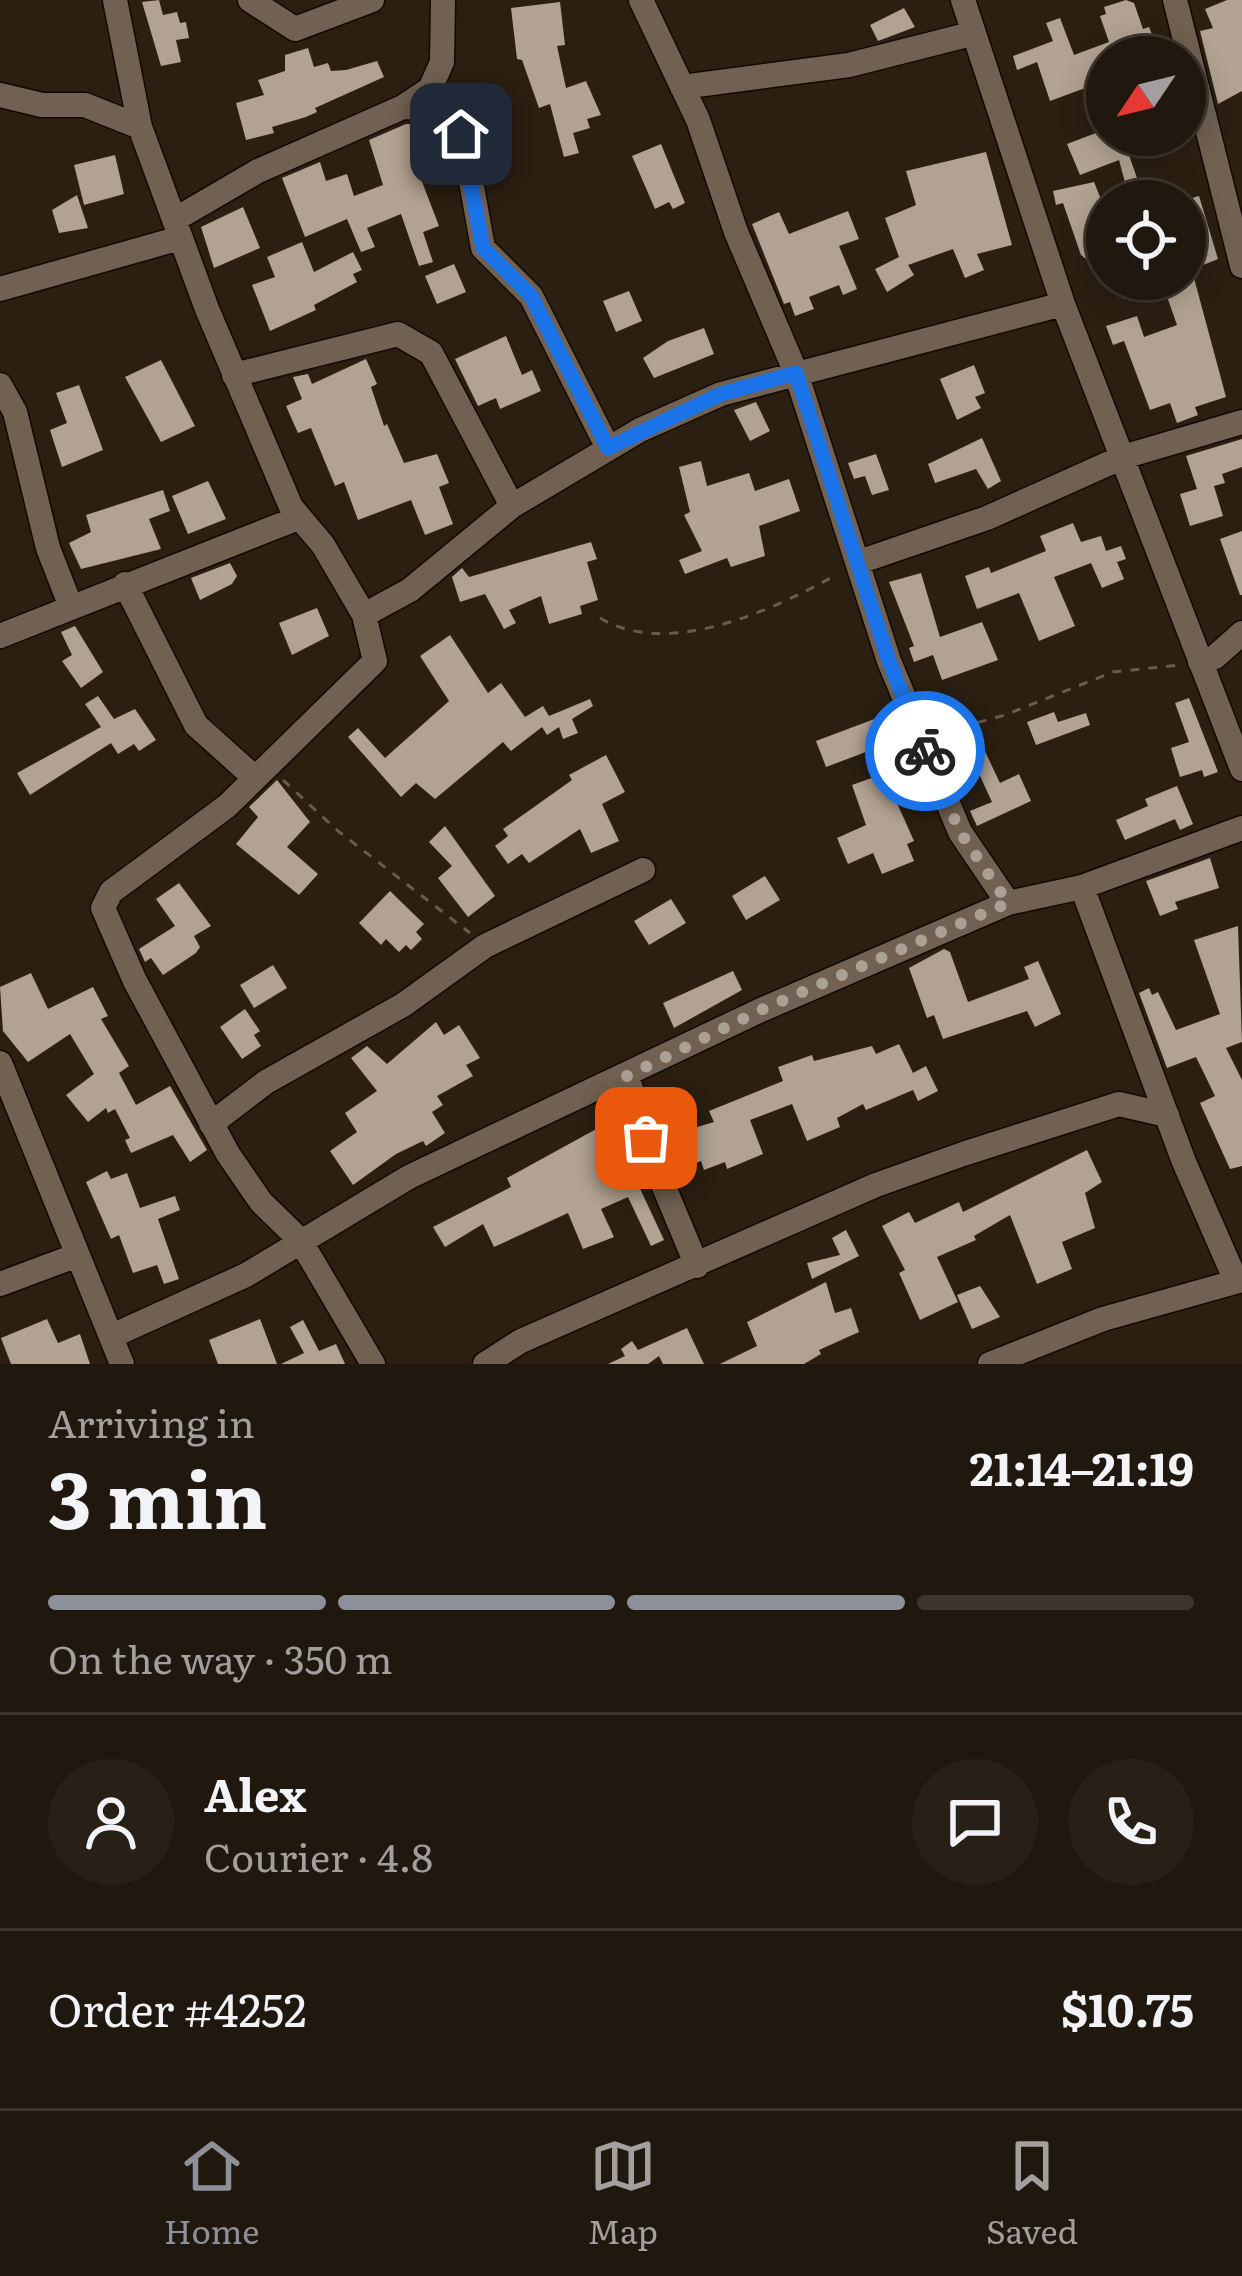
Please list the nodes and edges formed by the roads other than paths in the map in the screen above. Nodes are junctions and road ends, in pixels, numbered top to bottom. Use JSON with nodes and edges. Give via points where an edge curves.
{"nodes":[{"id":1,"x":115,"y":0,"type":"edge"},
{"id":2,"x":250,"y":0,"type":"edge"},
{"id":3,"x":372,"y":0,"type":"edge"},
{"id":4,"x":443,"y":0,"type":"edge"},
{"id":5,"x":641,"y":0,"type":"edge"},
{"id":6,"x":963,"y":0,"type":"edge"},
{"id":7,"x":1175,"y":0,"type":"edge"},
{"id":8,"x":971,"y":34,"type":"junction"},
{"id":9,"x":682,"y":87,"type":"junction"},
{"id":10,"x":0,"y":95,"type":"edge"},
{"id":11,"x":403,"y":107,"type":"junction"},
{"id":12,"x":140,"y":127,"type":"junction"},
{"id":13,"x":177,"y":229,"type":"junction"},
{"id":14,"x":1242,"y":266,"type":"edge"},
{"id":15,"x":0,"y":289,"type":"edge"},
{"id":16,"x":1063,"y":304,"type":"junction"},
{"id":17,"x":796,"y":373,"type":"junction"},
{"id":18,"x":233,"y":375,"type":"junction"},
{"id":19,"x":0,"y":385,"type":"edge"},
{"id":20,"x":1242,"y":422,"type":"edge"},
{"id":21,"x":608,"y":448,"type":"junction"},
{"id":22,"x":1123,"y":458,"type":"junction"},
{"id":23,"x":512,"y":506,"type":"junction"},
{"id":24,"x":298,"y":518,"type":"junction"},
{"id":25,"x":859,"y":562,"type":"junction"},
{"id":26,"x":125,"y":584,"type":"junction"},
{"id":27,"x":71,"y":607,"type":"junction"},
{"id":28,"x":364,"y":615,"type":"junction"},
{"id":29,"x":1242,"y":633,"type":"edge"},
{"id":30,"x":0,"y":636,"type":"edge"},
{"id":31,"x":1200,"y":662,"type":"junction"},
{"id":32,"x":1242,"y":769,"type":"edge"},
{"id":33,"x":261,"y":772,"type":"junction"},
{"id":34,"x":1242,"y":828,"type":"edge"},
{"id":35,"x":643,"y":870,"type":"dead end"},
{"id":36,"x":1082,"y":887,"type":"junction"},
{"id":37,"x":1008,"y":903,"type":"junction"},
{"id":38,"x":0,"y":1063,"type":"edge"},
{"id":39,"x":627,"y":1076,"type":"junction"},
{"id":40,"x":5,"y":1088,"type":"edge"},
{"id":41,"x":1167,"y":1115,"type":"junction"},
{"id":42,"x":211,"y":1124,"type":"junction"},
{"id":43,"x":300,"y":1240,"type":"junction"},
{"id":44,"x":75,"y":1256,"type":"junction"},
{"id":45,"x":697,"y":1266,"type":"junction"},
{"id":46,"x":1239,"y":1281,"type":"edge"},
{"id":47,"x":0,"y":1284,"type":"edge"},
{"id":48,"x":112,"y":1336,"type":"junction"},
{"id":49,"x":122,"y":1364,"type":"edge"},
{"id":50,"x":374,"y":1364,"type":"edge"},
{"id":51,"x":485,"y":1364,"type":"edge"},
{"id":52,"x":990,"y":1364,"type":"edge"}],
"edges":[{"from":1,"to":12,"type":"street"},
{"from":2,"to":3,"type":"street","via":[[295,29]]},
{"from":4,"to":11,"type":"street","via":[[438,77]]},
{"from":5,"to":9,"type":"street"},
{"from":6,"to":8,"type":"street"},
{"from":7,"to":14,"type":"street"},
{"from":8,"to":9,"type":"street","via":[[825,70]]},
{"from":8,"to":16,"type":"street"},
{"from":9,"to":17,"type":"street"},
{"from":10,"to":12,"type":"street","via":[[85,105]]},
{"from":11,"to":13,"type":"street","via":[[258,171]]},
{"from":11,"to":21,"type":"street","via":[[445,109],[457,121],[483,248],[531,296]]},
{"from":12,"to":13,"type":"street"},
{"from":13,"to":15,"type":"street"},
{"from":13,"to":18,"type":"street"},
{"from":16,"to":17,"type":"street"},
{"from":16,"to":22,"type":"street"},
{"from":17,"to":21,"type":"street","via":[[721,394]]},
{"from":17,"to":25,"type":"street"},
{"from":18,"to":23,"type":"street","via":[[398,334],[417,340]]},
{"from":18,"to":24,"type":"street"},
{"from":19,"to":27,"type":"street","via":[[15,412]]},
{"from":20,"to":22,"type":"street"},
{"from":21,"to":23,"type":"street"},
{"from":22,"to":25,"type":"street"},
{"from":22,"to":31,"type":"street"},
{"from":23,"to":28,"type":"street","via":[[410,590]]},
{"from":24,"to":26,"type":"street"},
{"from":24,"to":28,"type":"street","via":[[323,544]]},
{"from":25,"to":37,"type":"street","via":[[960,832]]},
{"from":26,"to":27,"type":"street"},
{"from":26,"to":33,"type":"street","via":[[196,725]]},
{"from":27,"to":30,"type":"street"},
{"from":28,"to":33,"type":"street","via":[[375,661]]},
{"from":29,"to":31,"type":"street"},
{"from":31,"to":32,"type":"street"},
{"from":33,"to":42,"type":"street","via":[[195,834],[111,892],[103,908]]},
{"from":34,"to":36,"type":"street"},
{"from":35,"to":42,"type":"street","via":[[485,946]]},
{"from":36,"to":37,"type":"street"},
{"from":36,"to":41,"type":"street"},
{"from":37,"to":39,"type":"street"},
{"from":38,"to":40,"type":"street"},
{"from":39,"to":43,"type":"street","via":[[409,1177]]},
{"from":39,"to":45,"type":"street"},
{"from":40,"to":44,"type":"street"},
{"from":41,"to":45,"type":"street","via":[[1119,1104],[876,1185]]},
{"from":41,"to":46,"type":"street"},
{"from":42,"to":43,"type":"street","via":[[254,1193]]},
{"from":43,"to":48,"type":"street","via":[[215,1291]]},
{"from":43,"to":50,"type":"street"},
{"from":44,"to":47,"type":"street"},
{"from":44,"to":48,"type":"street"},
{"from":45,"to":51,"type":"street"},
{"from":46,"to":52,"type":"street","via":[[1103,1319]]},
{"from":48,"to":49,"type":"street"}]}
